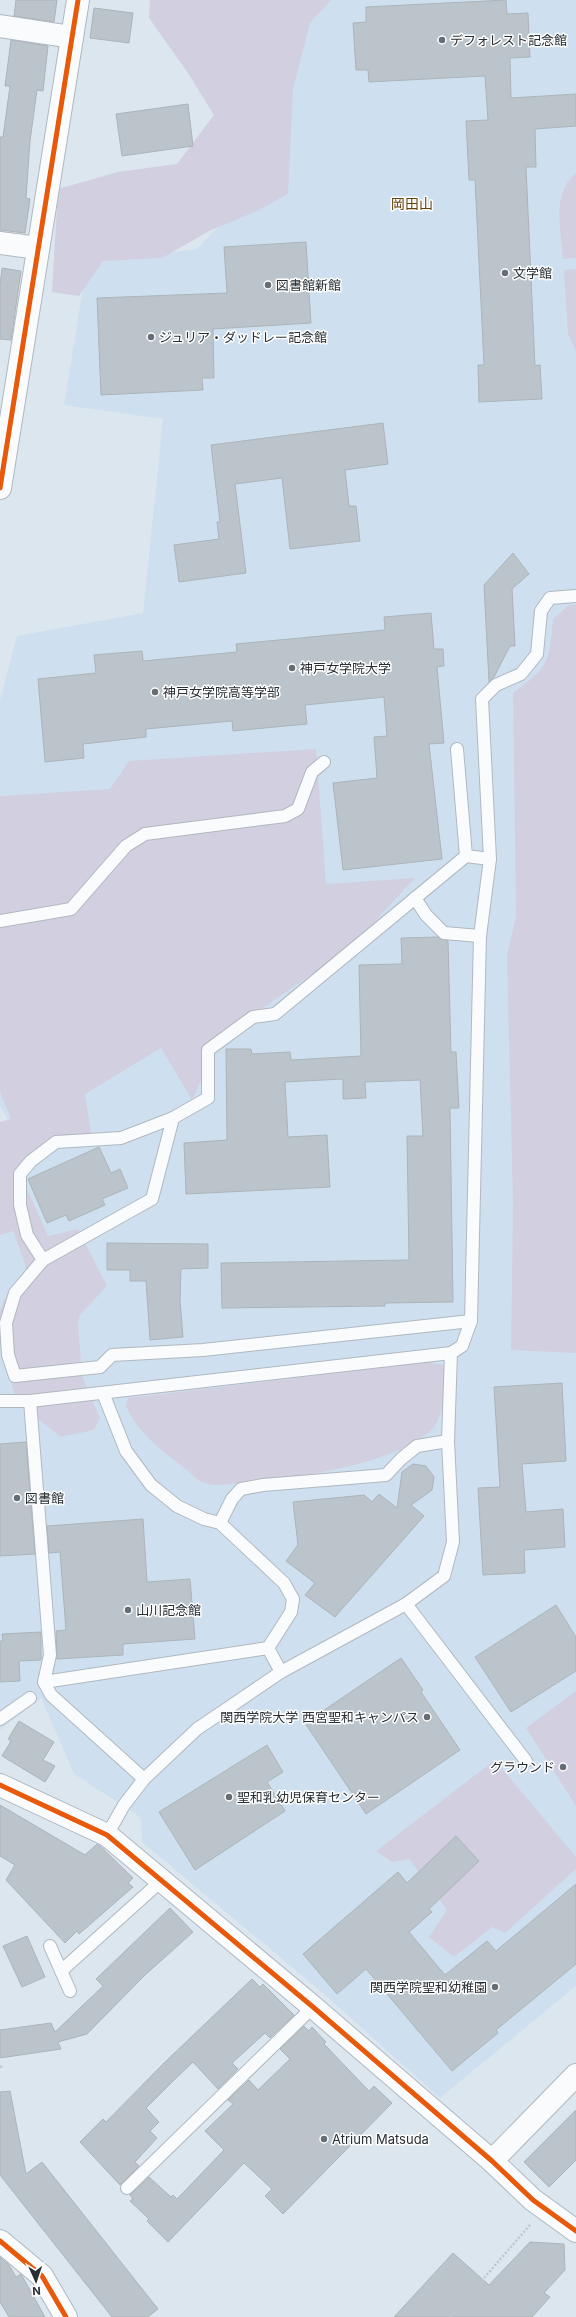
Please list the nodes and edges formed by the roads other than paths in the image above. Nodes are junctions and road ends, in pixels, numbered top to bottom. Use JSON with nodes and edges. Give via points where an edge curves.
{"nodes":[{"id":1,"x":78,"y":0,"type":"edge"},
{"id":2,"x":0,"y":26,"type":"edge"},
{"id":3,"x":72,"y":37,"type":"junction"},
{"id":4,"x":0,"y":243,"type":"edge"},
{"id":5,"x":38,"y":248,"type":"junction"},
{"id":6,"x":0,"y":488,"type":"edge"},
{"id":7,"x":576,"y":596,"type":"edge"},
{"id":8,"x":457,"y":749,"type":"dead end"},
{"id":9,"x":324,"y":762,"type":"dead end"},
{"id":10,"x":466,"y":856,"type":"junction"},
{"id":11,"x":490,"y":858,"type":"junction"},
{"id":12,"x":415,"y":898,"type":"junction"},
{"id":13,"x":0,"y":921,"type":"edge"},
{"id":14,"x":480,"y":936,"type":"junction"},
{"id":15,"x":173,"y":1118,"type":"junction"},
{"id":16,"x":43,"y":1260,"type":"junction"},
{"id":17,"x":471,"y":1321,"type":"junction"},
{"id":18,"x":451,"y":1353,"type":"junction"},
{"id":19,"x":103,"y":1393,"type":"junction"},
{"id":20,"x":0,"y":1401,"type":"edge"},
{"id":21,"x":30,"y":1401,"type":"junction"},
{"id":22,"x":448,"y":1441,"type":"junction"},
{"id":23,"x":220,"y":1523,"type":"junction"},
{"id":24,"x":406,"y":1604,"type":"junction"},
{"id":25,"x":268,"y":1648,"type":"junction"},
{"id":26,"x":281,"y":1672,"type":"junction"},
{"id":27,"x":44,"y":1682,"type":"junction"},
{"id":28,"x":30,"y":1698,"type":"dead end"},
{"id":29,"x":0,"y":1719,"type":"edge"},
{"id":30,"x":526,"y":1761,"type":"dead end"},
{"id":31,"x":144,"y":1779,"type":"junction"},
{"id":32,"x":0,"y":1785,"type":"edge"},
{"id":33,"x":107,"y":1835,"type":"junction"},
{"id":34,"x":162,"y":1881,"type":"junction"},
{"id":35,"x":50,"y":1946,"type":"dead end"},
{"id":36,"x":61,"y":1971,"type":"junction"},
{"id":37,"x":70,"y":1991,"type":"dead end"},
{"id":38,"x":313,"y":2007,"type":"junction"},
{"id":39,"x":576,"y":2074,"type":"edge"},
{"id":40,"x":492,"y":2161,"type":"junction"},
{"id":41,"x":127,"y":2188,"type":"dead end"},
{"id":42,"x":576,"y":2231,"type":"edge"},
{"id":43,"x":0,"y":2241,"type":"edge"},
{"id":44,"x":66,"y":2317,"type":"edge"}],
"edges":[{"from":1,"to":3,"type":"street"},
{"from":2,"to":3,"type":"street"},
{"from":3,"to":5,"type":"street"},
{"from":4,"to":5,"type":"street"},
{"from":5,"to":6,"type":"street"},
{"from":7,"to":11,"type":"lane","via":[[550,598],[541,611],[537,654],[521,674],[496,685],[482,700]]},
{"from":8,"to":10,"type":"lane"},
{"from":9,"to":13,"type":"lane","via":[[312,772],[298,809],[285,816],[145,834],[126,846],[72,909]]},
{"from":10,"to":11,"type":"lane"},
{"from":10,"to":12,"type":"lane"},
{"from":11,"to":14,"type":"lane"},
{"from":12,"to":14,"type":"lane","via":[[426,915],[444,933]]},
{"from":12,"to":15,"type":"lane","via":[[275,1014],[253,1017],[208,1050],[208,1098]]},
{"from":14,"to":17,"type":"lane"},
{"from":15,"to":16,"type":"lane","via":[[152,1199]]},
{"from":15,"to":16,"type":"lane","via":[[121,1138],[56,1142],[31,1161],[20,1174],[20,1204],[27,1235]]},
{"from":16,"to":17,"type":"lane","via":[[15,1293],[6,1323],[8,1355],[15,1376],[100,1367],[112,1355],[203,1350]]},
{"from":17,"to":18,"type":"lane","via":[[462,1346]]},
{"from":18,"to":19,"type":"lane","via":[[329,1365]]},
{"from":18,"to":22,"type":"lane"},
{"from":19,"to":21,"type":"lane"},
{"from":19,"to":23,"type":"lane","via":[[126,1451],[151,1485],[177,1506],[204,1519]]},
{"from":20,"to":21,"type":"lane"},
{"from":21,"to":27,"type":"lane","via":[[50,1655]]},
{"from":22,"to":23,"type":"lane","via":[[417,1446],[386,1475],[242,1489],[232,1499]]},
{"from":22,"to":24,"type":"lane","via":[[453,1542],[444,1576]]},
{"from":23,"to":25,"type":"lane","via":[[284,1583],[293,1599],[291,1612]]},
{"from":24,"to":26,"type":"lane"},
{"from":24,"to":30,"type":"lane"},
{"from":25,"to":26,"type":"lane"},
{"from":25,"to":27,"type":"lane"},
{"from":26,"to":31,"type":"lane","via":[[197,1729]]},
{"from":27,"to":31,"type":"lane","via":[[50,1695]]},
{"from":28,"to":29,"type":"lane"},
{"from":31,"to":33,"type":"lane","via":[[124,1805]]},
{"from":32,"to":33,"type":"street"},
{"from":33,"to":34,"type":"street"},
{"from":34,"to":36,"type":"lane"},
{"from":34,"to":38,"type":"street"},
{"from":35,"to":36,"type":"lane"},
{"from":36,"to":37,"type":"lane"},
{"from":38,"to":40,"type":"street"},
{"from":38,"to":41,"type":"lane"},
{"from":39,"to":40,"type":"street"},
{"from":40,"to":42,"type":"street","via":[[545,2208]]},
{"from":43,"to":44,"type":"street","via":[[42,2276]]}]}
